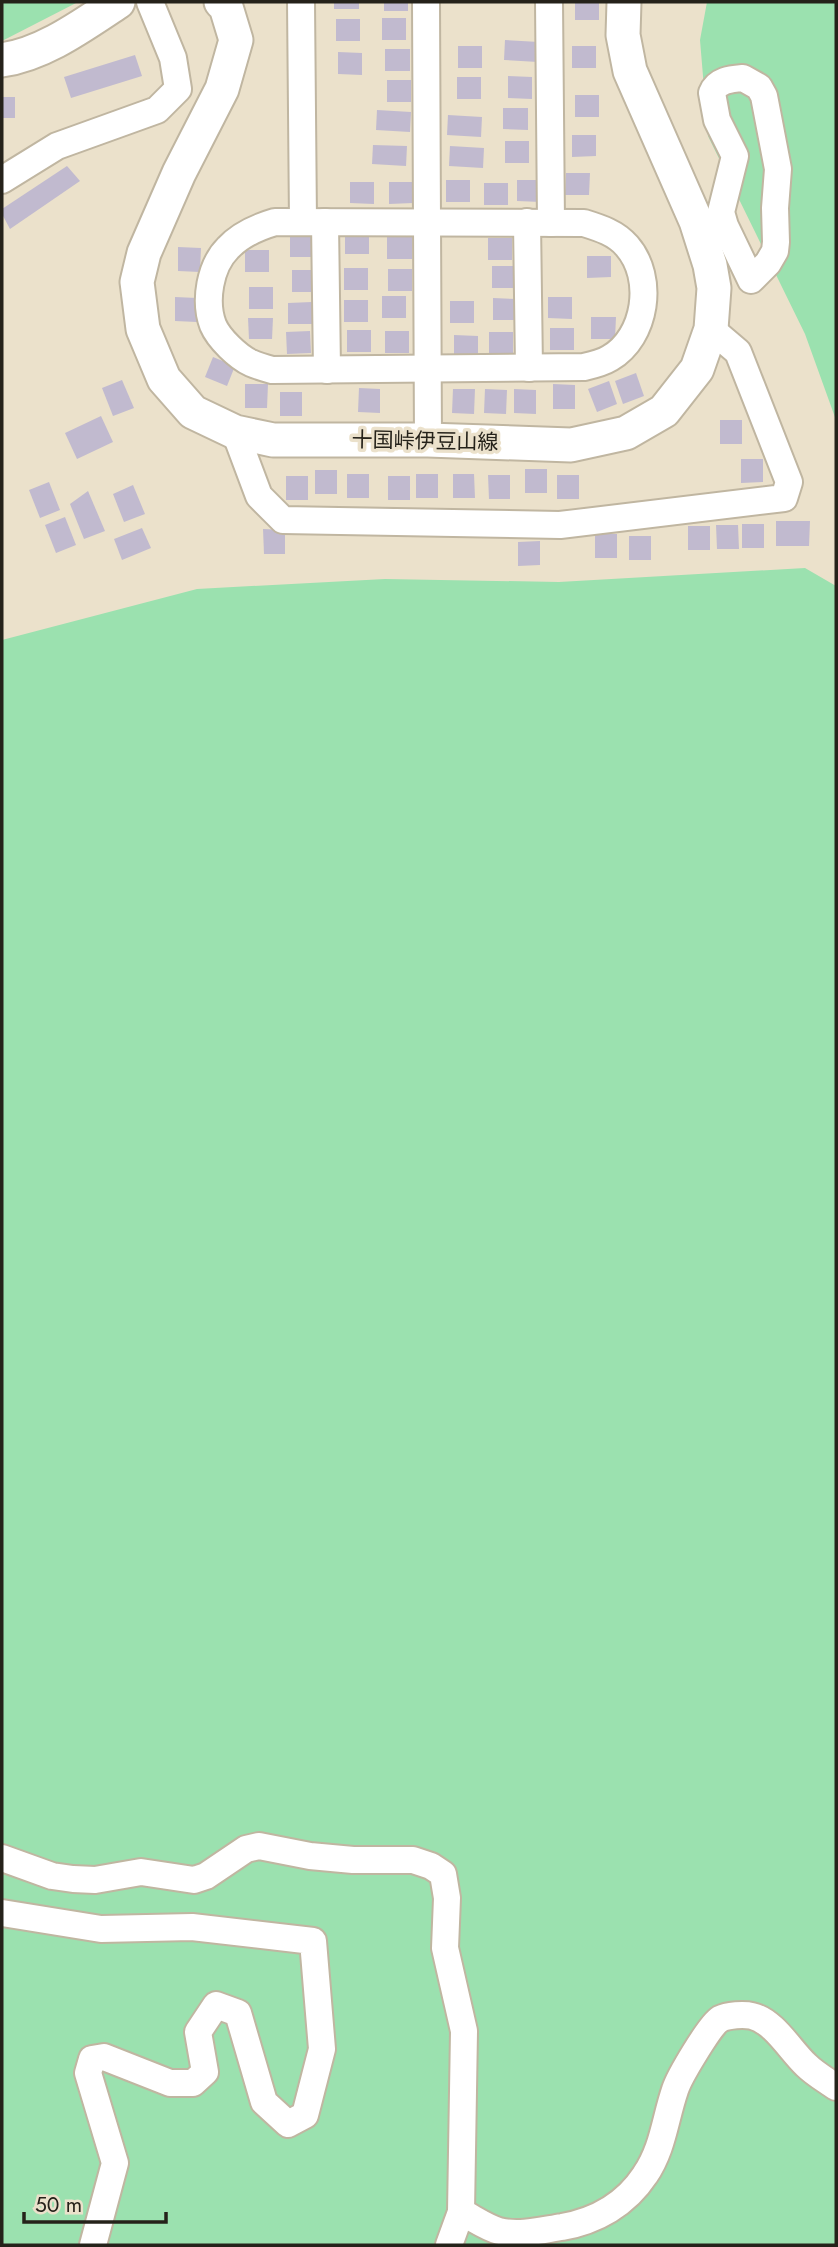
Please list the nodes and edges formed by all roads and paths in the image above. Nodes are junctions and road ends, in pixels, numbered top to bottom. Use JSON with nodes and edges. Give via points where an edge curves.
{"nodes":[{"id":1,"x":118,"y":2,"type":"edge"},
{"id":2,"x":150,"y":2,"type":"edge"},
{"id":3,"x":221,"y":2,"type":"edge"},
{"id":4,"x":301,"y":2,"type":"edge"},
{"id":5,"x":426,"y":2,"type":"edge"},
{"id":6,"x":549,"y":2,"type":"edge"},
{"id":7,"x":624,"y":2,"type":"edge"},
{"id":8,"x":2,"y":60,"type":"edge"},
{"id":9,"x":2,"y":180,"type":"edge"},
{"id":10,"x":708,"y":217,"type":"junction"},
{"id":11,"x":314,"y":222,"type":"junction"},
{"id":12,"x":426,"y":222,"type":"junction"},
{"id":13,"x":539,"y":223,"type":"junction"},
{"id":14,"x":711,"y":329,"type":"junction"},
{"id":15,"x":529,"y":368,"type":"junction"},
{"id":16,"x":426,"y":369,"type":"junction"},
{"id":17,"x":327,"y":370,"type":"junction"},
{"id":18,"x":234,"y":432,"type":"junction"},
{"id":19,"x":428,"y":440,"type":"junction"},
{"id":20,"x":2,"y":1858,"type":"edge"},
{"id":21,"x":2,"y":1913,"type":"edge"},
{"id":22,"x":836,"y":2087,"type":"edge"},
{"id":23,"x":461,"y":2212,"type":"junction"},
{"id":24,"x":93,"y":2245,"type":"edge"},
{"id":25,"x":449,"y":2245,"type":"edge"}],
"edges":[{"from":1,"to":8,"type":"main road","via":[[61,38]]},
{"from":2,"to":9,"type":"street","via":[[173,58],[178,89],[157,110],[57,146]]},
{"from":3,"to":18,"type":"main road","name":"十国峠伊豆山線","via":[[236,40],[222,89],[174,184],[144,253],[137,282],[143,329],[164,379],[193,412]]},
{"from":4,"to":11,"type":"street"},
{"from":5,"to":12,"type":"street"},
{"from":6,"to":13,"type":"street"},
{"from":7,"to":10,"type":"main road","name":"十国峠伊豆山線","via":[[623,36],[630,71]]},
{"from":10,"to":10,"type":"street","via":[[725,226],[751,280],[763,270],[775,251],[778,169],[764,96],[759,87],[743,78],[729,79],[712,93],[717,120],[735,156]]},
{"from":10,"to":14,"type":"main road","name":"十国峠伊豆山線","via":[[714,288]]},
{"from":11,"to":12,"type":"street"},
{"from":11,"to":17,"type":"street"},
{"from":11,"to":17,"type":"street","via":[[258,227],[226,249],[210,287],[209,307],[214,326],[227,344],[249,362],[272,370]]},
{"from":12,"to":13,"type":"street"},
{"from":12,"to":16,"type":"street"},
{"from":13,"to":15,"type":"street"},
{"from":13,"to":15,"type":"street","via":[[584,223],[608,230],[637,262],[644,306],[627,344],[612,357],[584,367]]},
{"from":14,"to":18,"type":"street","via":[[738,352],[789,482],[784,498],[560,526],[284,520],[259,496]]},
{"from":14,"to":19,"type":"main road","name":"十国峠伊豆山線","via":[[697,369],[664,411],[626,433],[571,445]]},
{"from":15,"to":16,"type":"street"},
{"from":16,"to":17,"type":"street"},
{"from":16,"to":19,"type":"street"},
{"from":18,"to":19,"type":"main road","name":"十国峠伊豆山線","via":[[273,440]]},
{"from":20,"to":23,"type":"street","via":[[73,1879],[141,1872],[194,1880],[259,1846],[331,1858],[413,1860],[443,1874],[445,1948],[464,2031]]},
{"from":21,"to":24,"type":"street","via":[[101,1929],[192,1927],[313,1941],[322,2049],[305,2115],[288,2124],[264,2102],[238,2013],[216,2005],[198,2032],[205,2072],[193,2083],[170,2082],[103,2057],[92,2059],[88,2073],[115,2163]]},
{"from":22,"to":23,"type":"street","via":[[807,2066],[766,2023],[752,2016],[721,2019],[676,2088],[664,2134],[646,2174],[616,2205],[581,2224],[521,2233],[498,2231]]},
{"from":23,"to":25,"type":"street"}]}
